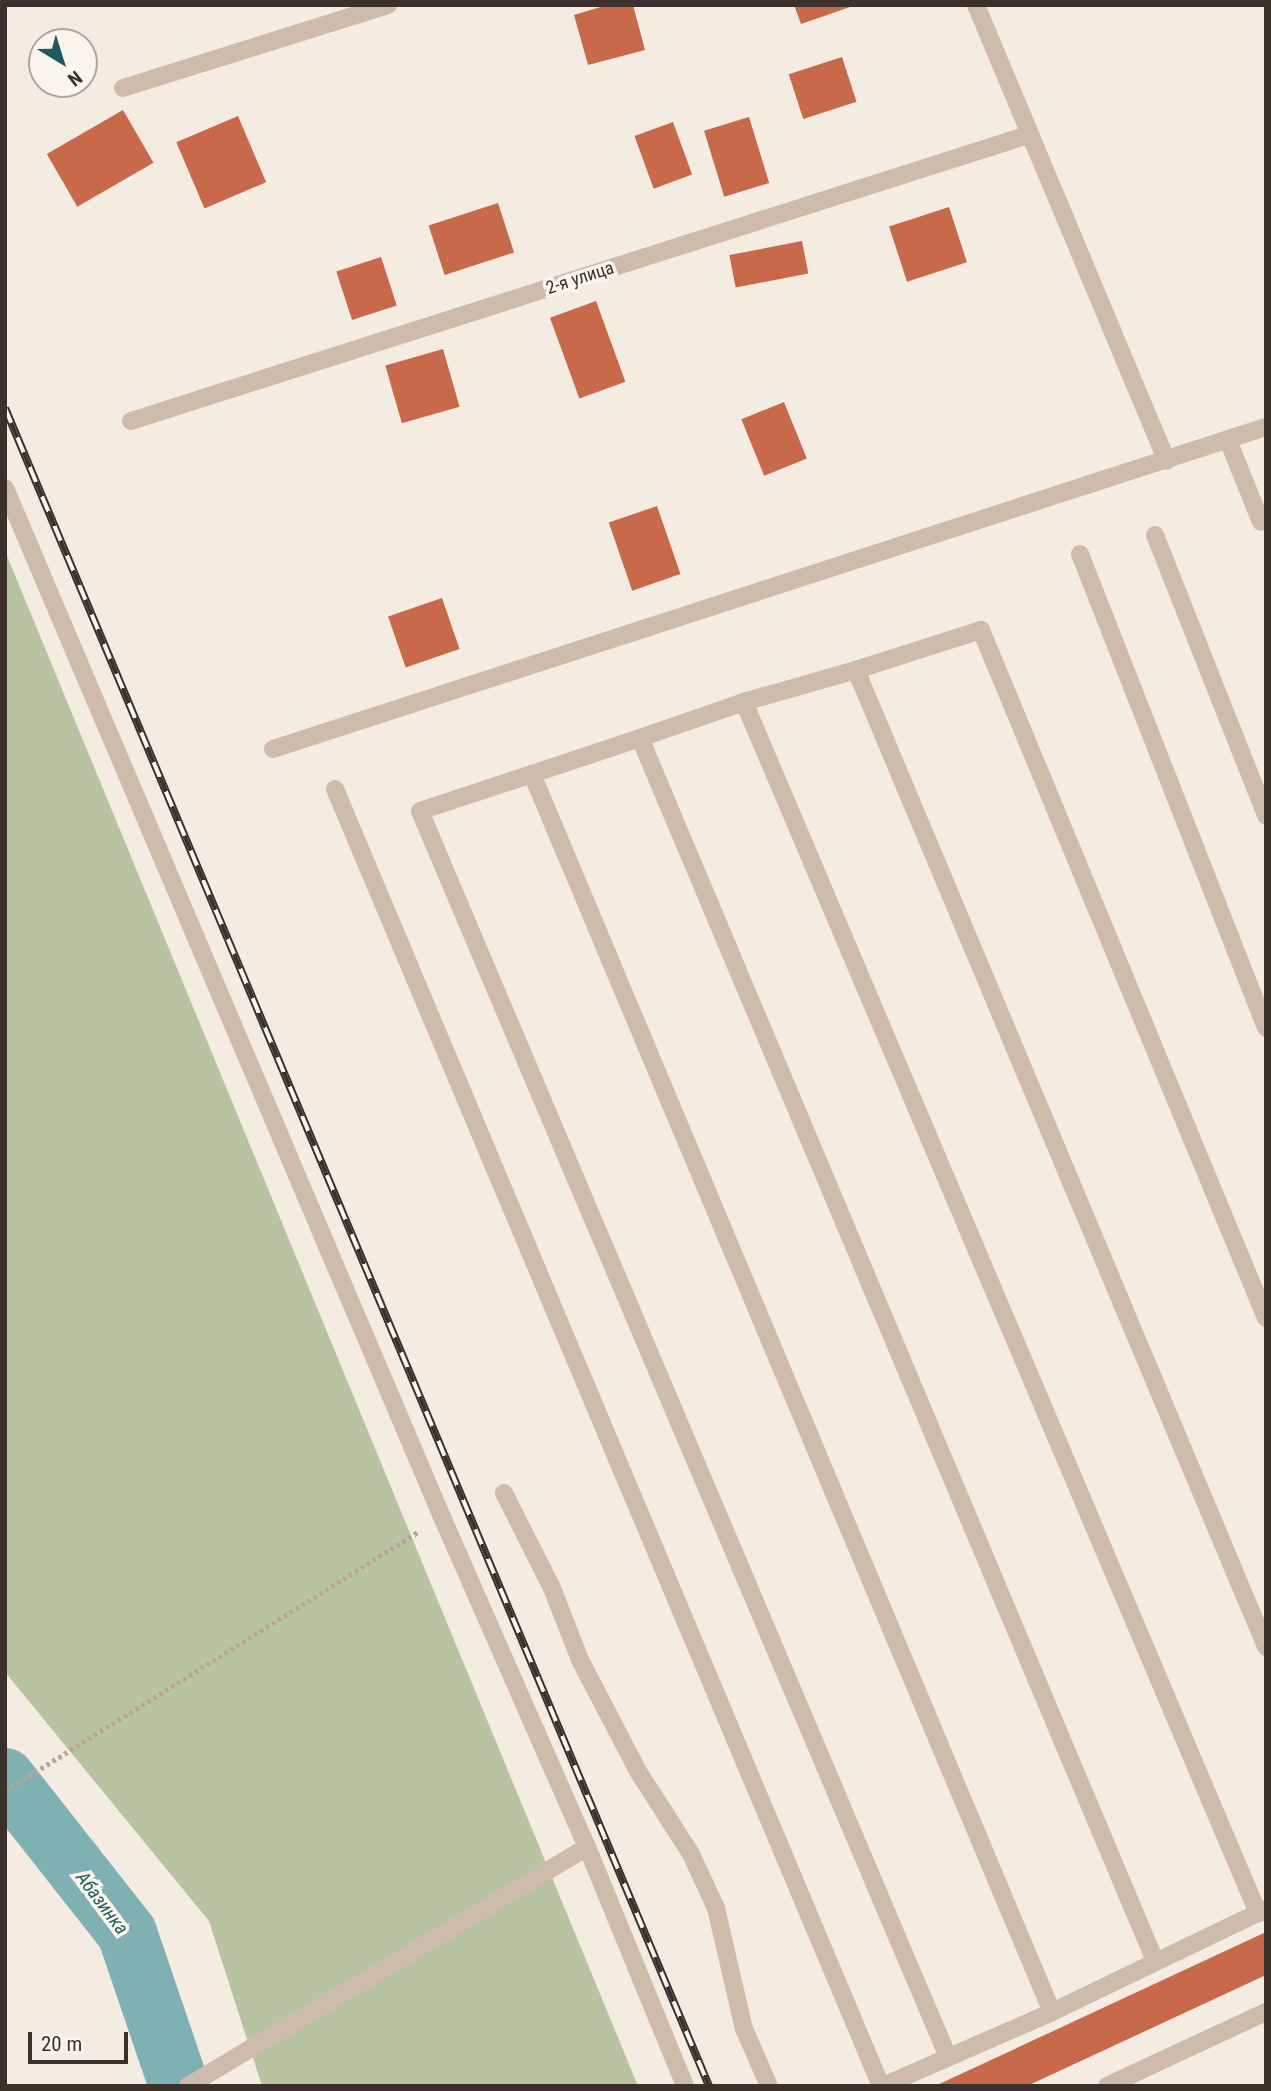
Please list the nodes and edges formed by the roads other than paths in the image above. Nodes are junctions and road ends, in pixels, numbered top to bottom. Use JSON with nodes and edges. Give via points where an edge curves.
{"nodes":[{"id":1,"x":388,"y":5,"type":"edge"},
{"id":2,"x":976,"y":5,"type":"edge"},
{"id":3,"x":123,"y":89,"type":"dead end"},
{"id":4,"x":1028,"y":135,"type":"junction"},
{"id":5,"x":131,"y":421,"type":"dead end"},
{"id":6,"x":1266,"y":426,"type":"edge"},
{"id":7,"x":1228,"y":440,"type":"junction"},
{"id":8,"x":1167,"y":461,"type":"junction"},
{"id":9,"x":5,"y":488,"type":"edge"},
{"id":10,"x":1264,"y":526,"type":"edge"},
{"id":11,"x":1155,"y":536,"type":"dead end"},
{"id":12,"x":1080,"y":554,"type":"dead end"},
{"id":13,"x":856,"y":670,"type":"junction"},
{"id":14,"x":744,"y":702,"type":"junction"},
{"id":15,"x":640,"y":738,"type":"junction"},
{"id":16,"x":273,"y":749,"type":"dead end"},
{"id":17,"x":532,"y":774,"type":"junction"},
{"id":18,"x":335,"y":789,"type":"dead end"},
{"id":19,"x":1266,"y":816,"type":"edge"},
{"id":20,"x":1266,"y":1028,"type":"edge"},
{"id":21,"x":1266,"y":1318,"type":"edge"},
{"id":22,"x":504,"y":1493,"type":"dead end"},
{"id":23,"x":1266,"y":1647,"type":"edge"},
{"id":24,"x":587,"y":1847,"type":"junction"},
{"id":25,"x":1262,"y":1911,"type":"edge"},
{"id":26,"x":1154,"y":1961,"type":"junction"},
{"id":27,"x":1052,"y":2012,"type":"junction"},
{"id":28,"x":1266,"y":2012,"type":"edge"},
{"id":29,"x":948,"y":2057,"type":"junction"},
{"id":30,"x":188,"y":2086,"type":"edge"},
{"id":31,"x":685,"y":2086,"type":"edge"},
{"id":32,"x":769,"y":2086,"type":"edge"},
{"id":33,"x":882,"y":2086,"type":"edge"},
{"id":34,"x":1107,"y":2086,"type":"edge"}],
"edges":[{"from":1,"to":3,"type":"street"},
{"from":2,"to":4,"type":"street"},
{"from":4,"to":5,"type":"street","name":"2-я улица"},
{"from":4,"to":8,"type":"street"},
{"from":6,"to":7,"type":"street"},
{"from":7,"to":8,"type":"street"},
{"from":7,"to":10,"type":"street"},
{"from":8,"to":16,"type":"street"},
{"from":9,"to":24,"type":"street"},
{"from":11,"to":19,"type":"street"},
{"from":12,"to":20,"type":"street"},
{"from":13,"to":14,"type":"street"},
{"from":13,"to":21,"type":"street","via":[[981,630]]},
{"from":13,"to":23,"type":"street"},
{"from":14,"to":15,"type":"street"},
{"from":14,"to":25,"type":"street"},
{"from":15,"to":17,"type":"street"},
{"from":15,"to":26,"type":"street"},
{"from":17,"to":27,"type":"street"},
{"from":17,"to":29,"type":"street","via":[[420,811]]},
{"from":18,"to":33,"type":"street"},
{"from":22,"to":32,"type":"street","via":[[552,1588],[586,1672],[639,1773],[690,1852],[716,1908],[744,2029]]},
{"from":24,"to":30,"type":"street"},
{"from":24,"to":31,"type":"street"},
{"from":25,"to":26,"type":"street"},
{"from":26,"to":27,"type":"street"},
{"from":27,"to":29,"type":"street"},
{"from":28,"to":34,"type":"street"},
{"from":29,"to":33,"type":"street"}]}
